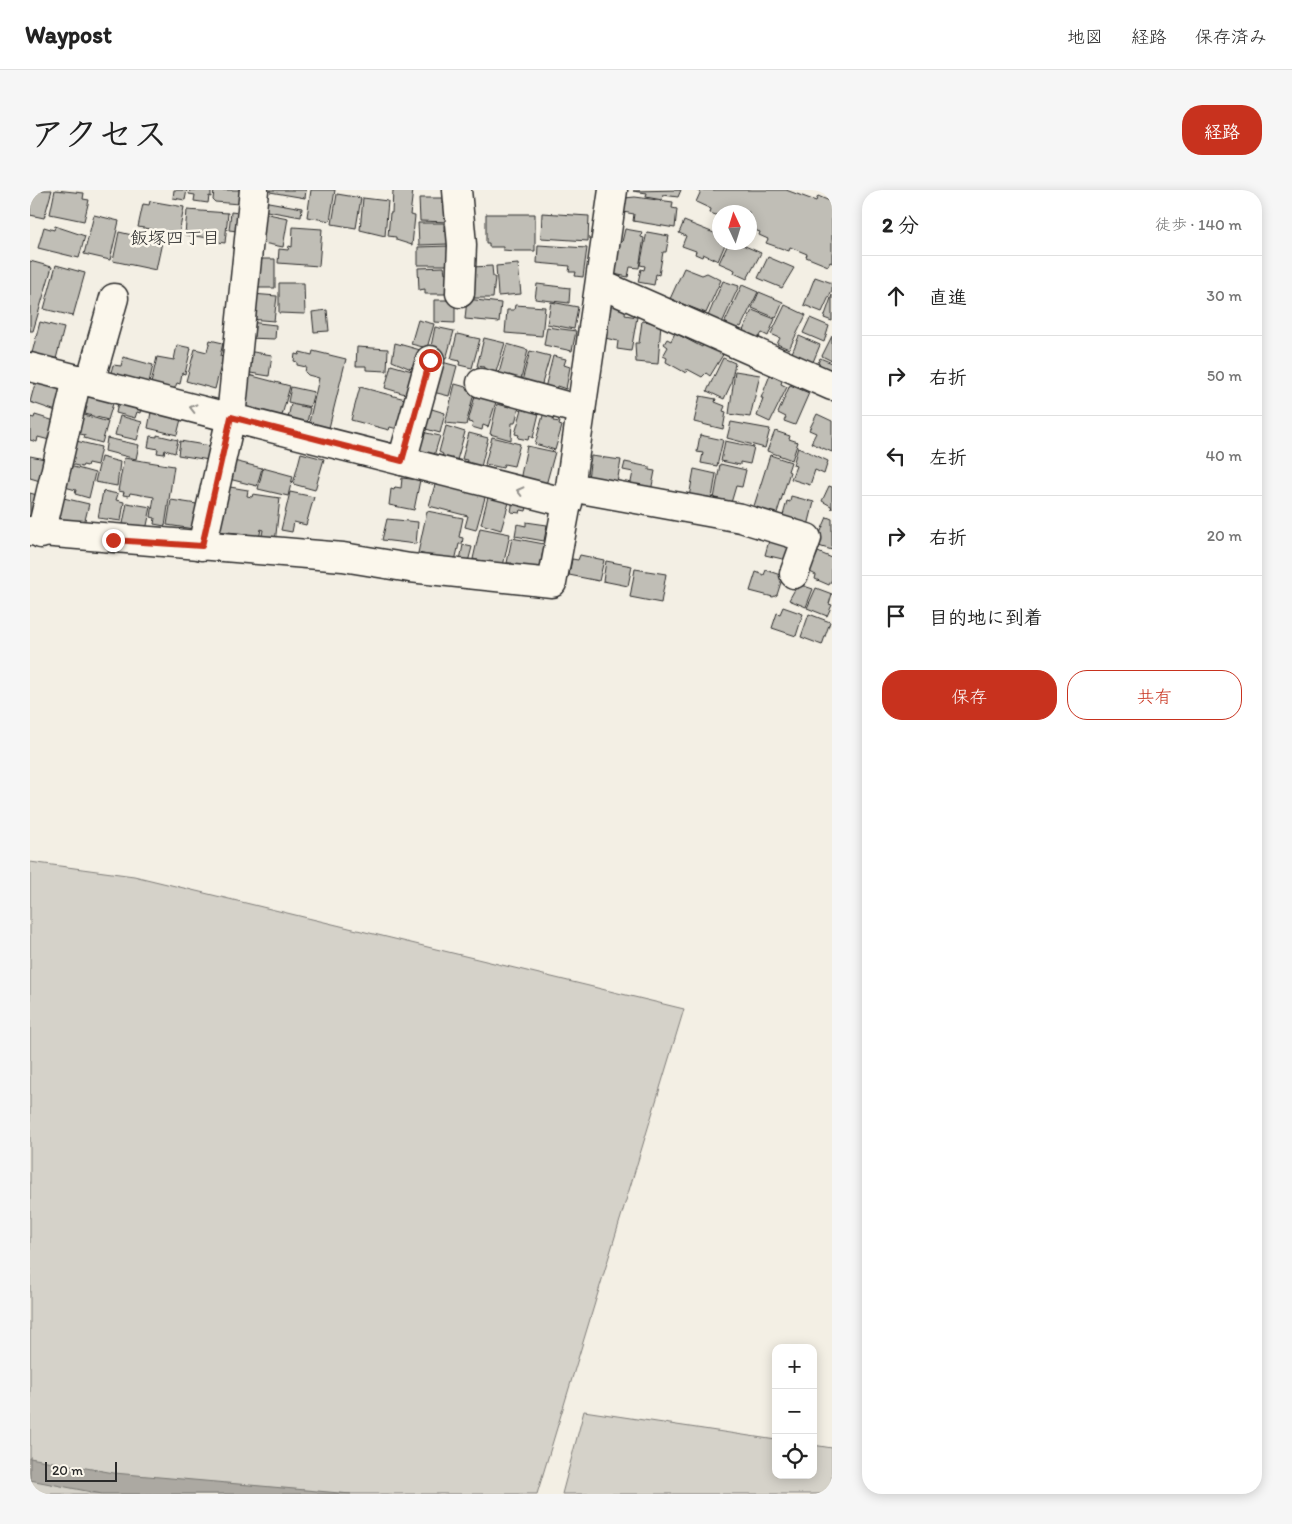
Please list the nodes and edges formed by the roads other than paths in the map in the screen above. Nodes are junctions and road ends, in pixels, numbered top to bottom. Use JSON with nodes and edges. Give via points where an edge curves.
{"nodes":[{"id":1,"x":254,"y":190,"type":"edge"},
{"id":2,"x":458,"y":190,"type":"edge"},
{"id":3,"x":612,"y":190,"type":"edge"},
{"id":4,"x":600,"y":284,"type":"junction"},
{"id":5,"x":460,"y":293,"type":"dead end"},
{"id":6,"x":114,"y":298,"type":"dead end"},
{"id":7,"x":430,"y":360,"type":"dead end"},
{"id":8,"x":30,"y":367,"type":"edge"},
{"id":9,"x":84,"y":381,"type":"junction"},
{"id":10,"x":481,"y":384,"type":"dead end"},
{"id":11,"x":832,"y":386,"type":"edge"},
{"id":12,"x":582,"y":410,"type":"junction"},
{"id":13,"x":231,"y":417,"type":"junction"},
{"id":14,"x":402,"y":461,"type":"junction"},
{"id":15,"x":569,"y":495,"type":"junction"},
{"id":16,"x":36,"y":532,"type":"edge"},
{"id":17,"x":202,"y":546,"type":"junction"},
{"id":18,"x":794,"y":574,"type":"dead end"}],
"edges":[{"from":1,"to":13,"type":"street"},
{"from":2,"to":5,"type":"street","via":[[462,245]]},
{"from":3,"to":4,"type":"street"},
{"from":4,"to":11,"type":"street"},
{"from":4,"to":12,"type":"street"},
{"from":6,"to":9,"type":"street"},
{"from":7,"to":14,"type":"street"},
{"from":8,"to":9,"type":"street"},
{"from":13,"to":9,"type":"street","one_way":true},
{"from":9,"to":16,"type":"street"},
{"from":10,"to":12,"type":"street"},
{"from":12,"to":15,"type":"street"},
{"from":13,"to":14,"type":"street"},
{"from":13,"to":17,"type":"street"},
{"from":15,"to":14,"type":"street","one_way":true},
{"from":15,"to":17,"type":"street","via":[[552,583],[343,558]]},
{"from":15,"to":18,"type":"street","via":[[741,518],[807,538]]},
{"from":16,"to":17,"type":"street"}]}
